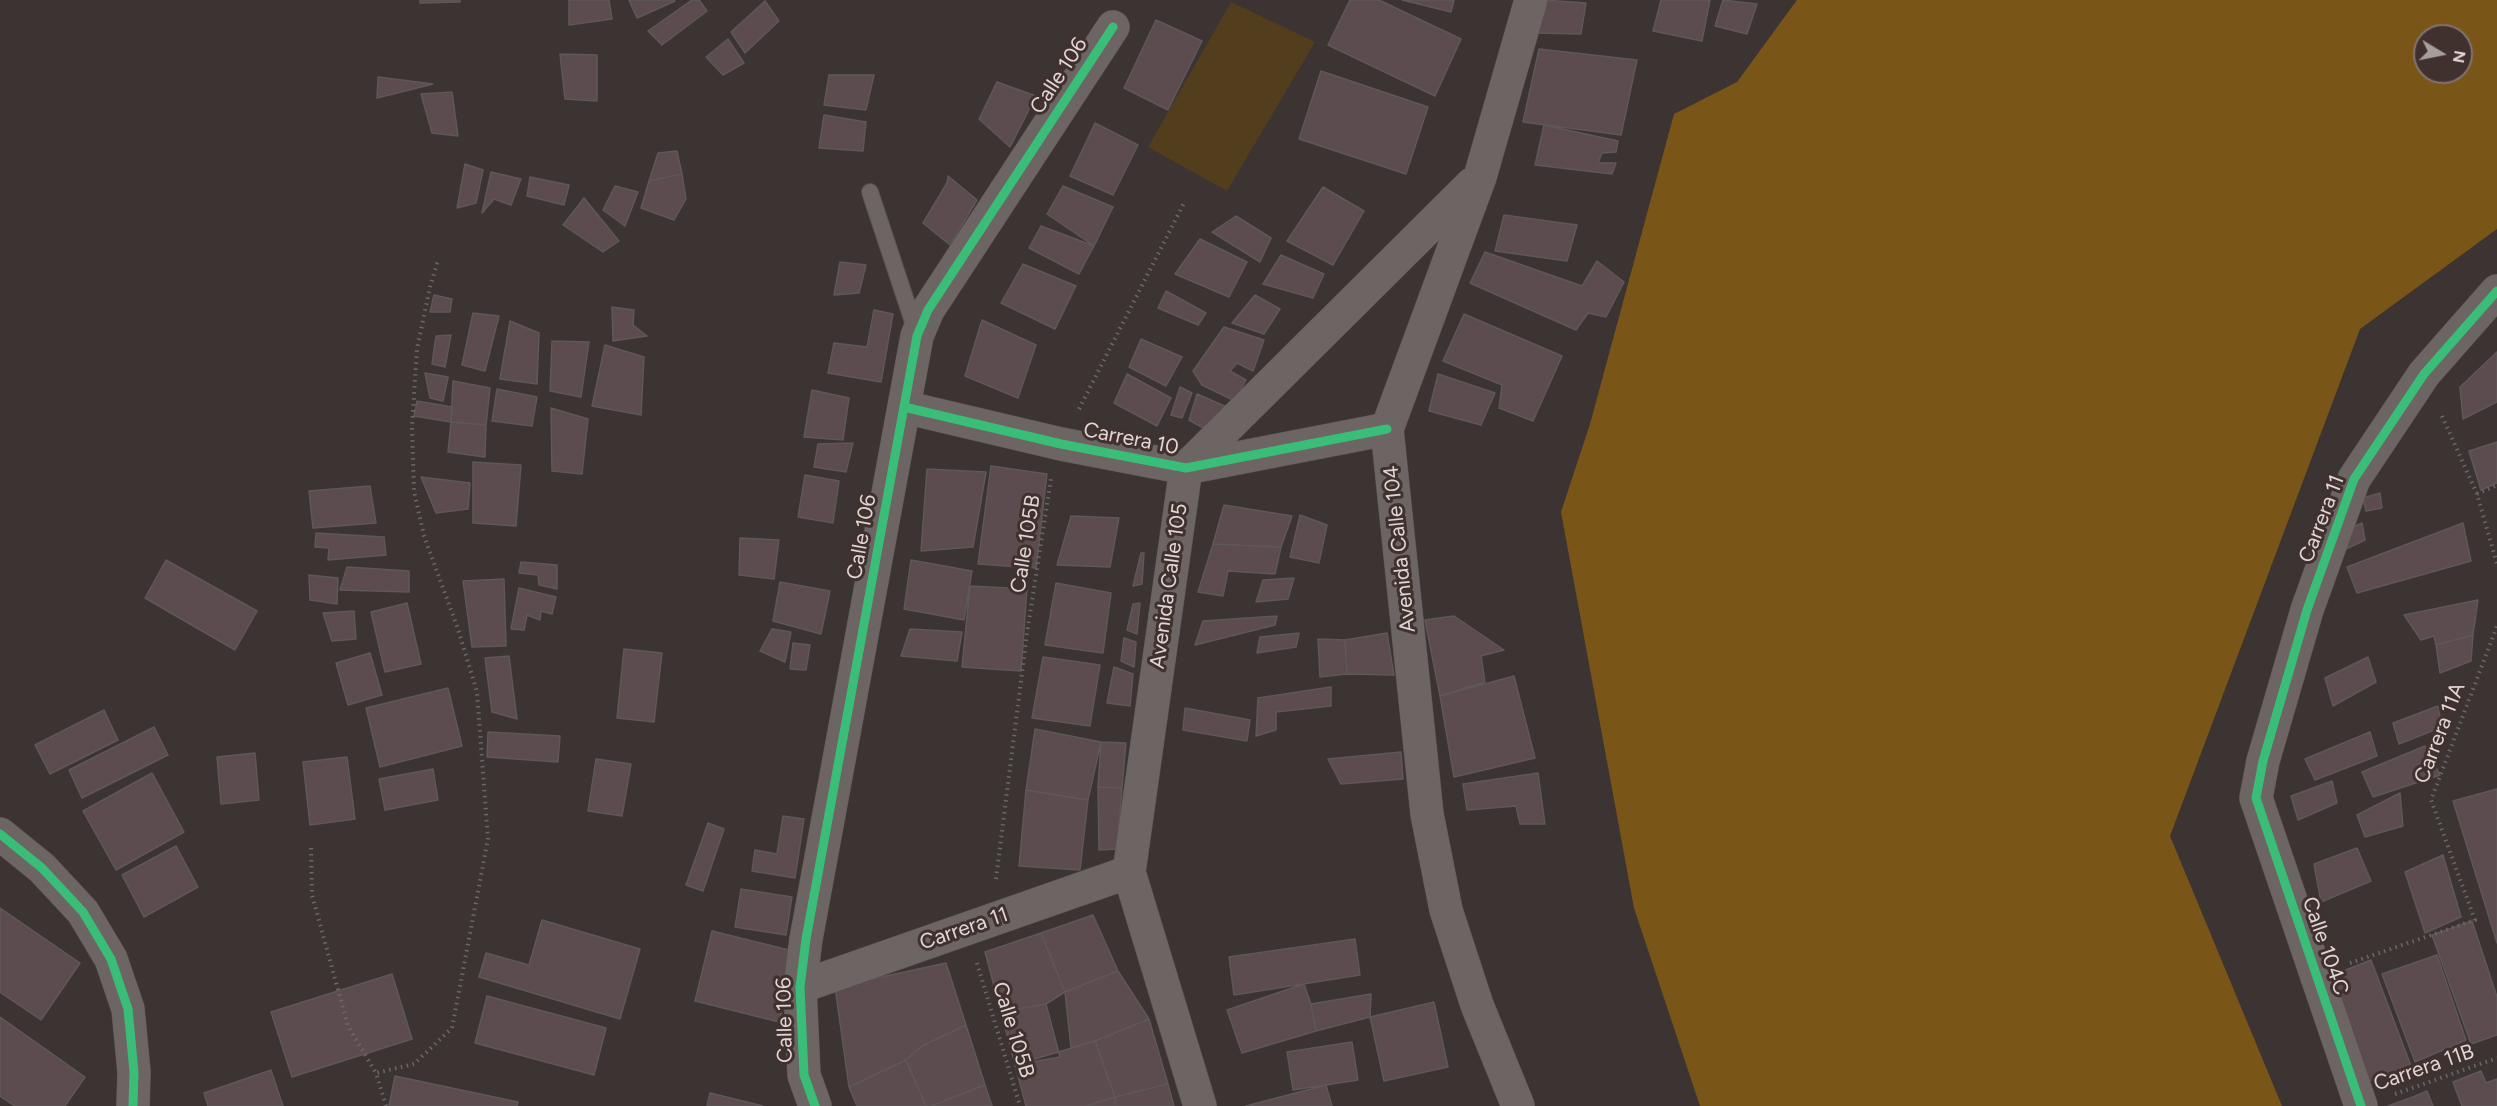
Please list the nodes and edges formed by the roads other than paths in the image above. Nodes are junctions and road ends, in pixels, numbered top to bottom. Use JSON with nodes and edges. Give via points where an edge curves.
{"nodes":[{"id":1,"x":1531,"y":0,"type":"edge"},
{"id":2,"x":1113,"y":27,"type":"dead end"},
{"id":3,"x":1480,"y":177,"type":"junction"},
{"id":4,"x":870,"y":192,"type":"dead end"},
{"id":5,"x":2497,"y":291,"type":"edge"},
{"id":6,"x":917,"y":336,"type":"junction"},
{"id":7,"x":904,"y":407,"type":"junction"},
{"id":8,"x":1387,"y":429,"type":"junction"},
{"id":9,"x":1186,"y":468,"type":"junction"},
{"id":10,"x":2256,"y":798,"type":"joint"},
{"id":11,"x":0,"y":834,"type":"edge"},
{"id":12,"x":1129,"y":872,"type":"junction"},
{"id":13,"x":800,"y":987,"type":"junction"},
{"id":14,"x":133,"y":1106,"type":"edge"},
{"id":15,"x":815,"y":1106,"type":"edge"},
{"id":16,"x":1200,"y":1106,"type":"edge"},
{"id":17,"x":1518,"y":1106,"type":"edge"},
{"id":18,"x":2361,"y":1106,"type":"edge"}],
"edges":[{"from":1,"to":3,"type":"street","name":"Avenida Calle 104"},
{"from":2,"to":6,"type":"street","name":"Calle 106","via":[[928,310]]},
{"from":3,"to":8,"type":"street","name":"Avenida Calle 104"},
{"from":3,"to":9,"type":"street"},
{"from":4,"to":6,"type":"lane"},
{"from":5,"to":10,"type":"street","name":"Carrera 11","via":[[2424,374],[2354,479],[2307,610]]},
{"from":6,"to":7,"type":"street","name":"Calle 106"},
{"from":7,"to":9,"type":"street","name":"Carrera 10"},
{"from":7,"to":13,"type":"street","name":"Calle 106"},
{"from":8,"to":9,"type":"street","name":"Carrera 10"},
{"from":8,"to":17,"type":"street","name":"Avenida Calle 104","via":[[1427,814],[1446,910],[1477,1005]]},
{"from":9,"to":12,"type":"street","name":"Avenida Calle 105"},
{"from":10,"to":18,"type":"street","name":"Calle 104C"},
{"from":11,"to":14,"type":"street","via":[[42,868],[82,912],[111,959],[128,1009]]},
{"from":12,"to":13,"type":"street","name":"Carrera 11"},
{"from":12,"to":16,"type":"street","name":"Avenida Calle 105"},
{"from":13,"to":15,"type":"street","name":"Calle 106","via":[[804,1075]]}]}
